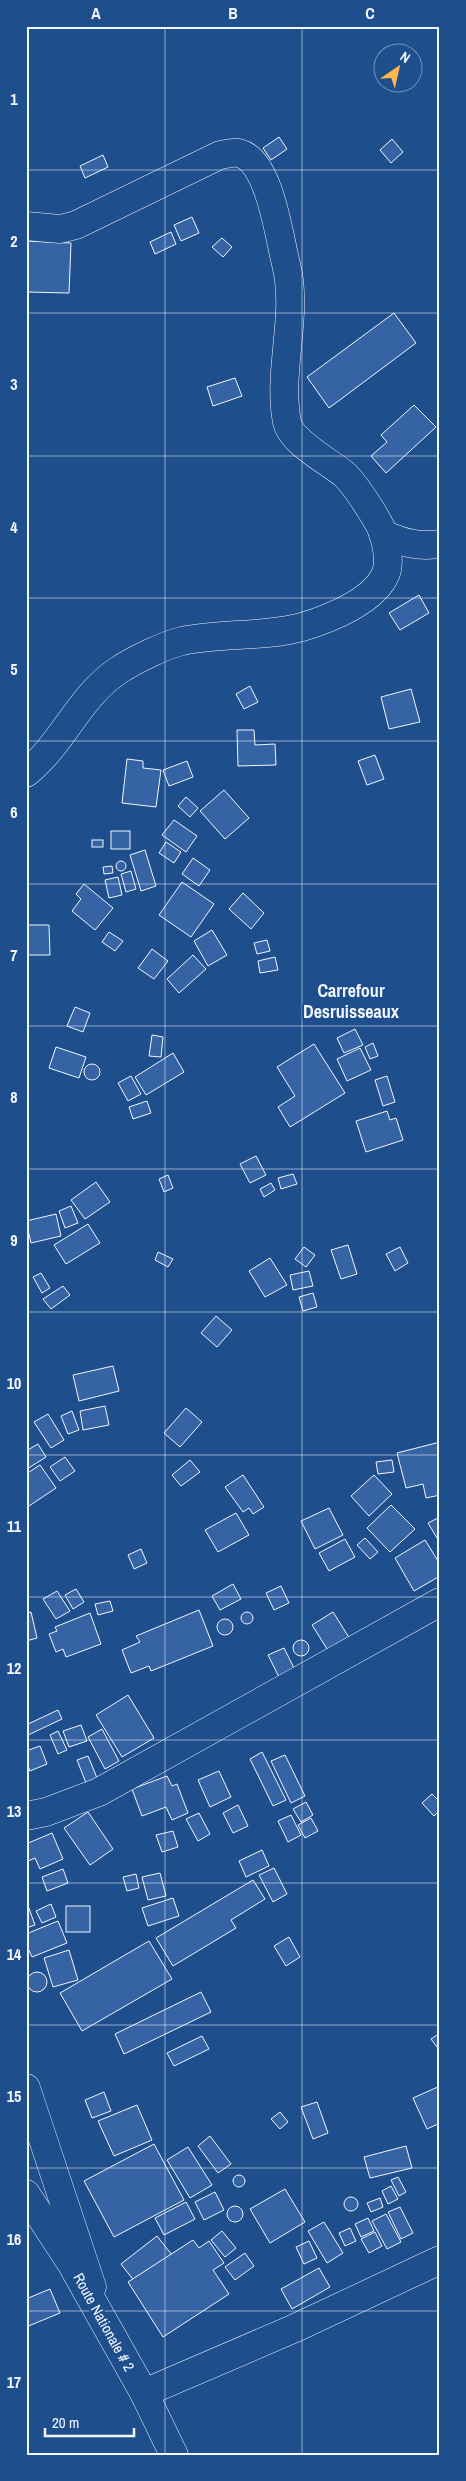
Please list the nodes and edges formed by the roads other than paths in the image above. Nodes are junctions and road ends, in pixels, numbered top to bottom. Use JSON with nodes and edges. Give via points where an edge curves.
{"nodes":[{"id":1,"x":26,"y":226,"type":"edge"},
{"id":2,"x":384,"y":534,"type":"junction"},
{"id":3,"x":440,"y":544,"type":"edge"},
{"id":4,"x":26,"y":773,"type":"edge"},
{"id":5,"x":440,"y":1602,"type":"edge"},
{"id":6,"x":26,"y":1816,"type":"edge"},
{"id":7,"x":26,"y":2088,"type":"edge"},
{"id":8,"x":26,"y":2194,"type":"edge"},
{"id":9,"x":440,"y":2260,"type":"edge"},
{"id":10,"x":105,"y":2326,"type":"junction"},
{"id":11,"x":144,"y":2393,"type":"junction"},
{"id":12,"x":174,"y":2455,"type":"edge"}],
"edges":[{"from":1,"to":2,"type":"street","via":[[60,229],[76,225],[220,155],[236,152],[252,161],[265,181],[288,274],[287,423],[297,438],[351,480]]},
{"from":2,"to":3,"type":"street","via":[[421,547]]},
{"from":2,"to":4,"type":"street","via":[[388,560],[386,573],[368,597],[301,627],[181,642],[119,670],[95,690],[50,751]]},
{"from":5,"to":6,"type":"street","via":[[99,1792]]},
{"from":7,"to":10,"type":"street"},
{"from":8,"to":10,"type":"street","name":"Route Nationale # 2","via":[[71,2263]]},
{"from":9,"to":11,"type":"street","via":[[293,2329]]},
{"from":10,"to":11,"type":"street","name":"Route Nationale # 2"},
{"from":11,"to":12,"type":"street","name":"Route Nationale # 2"}]}
